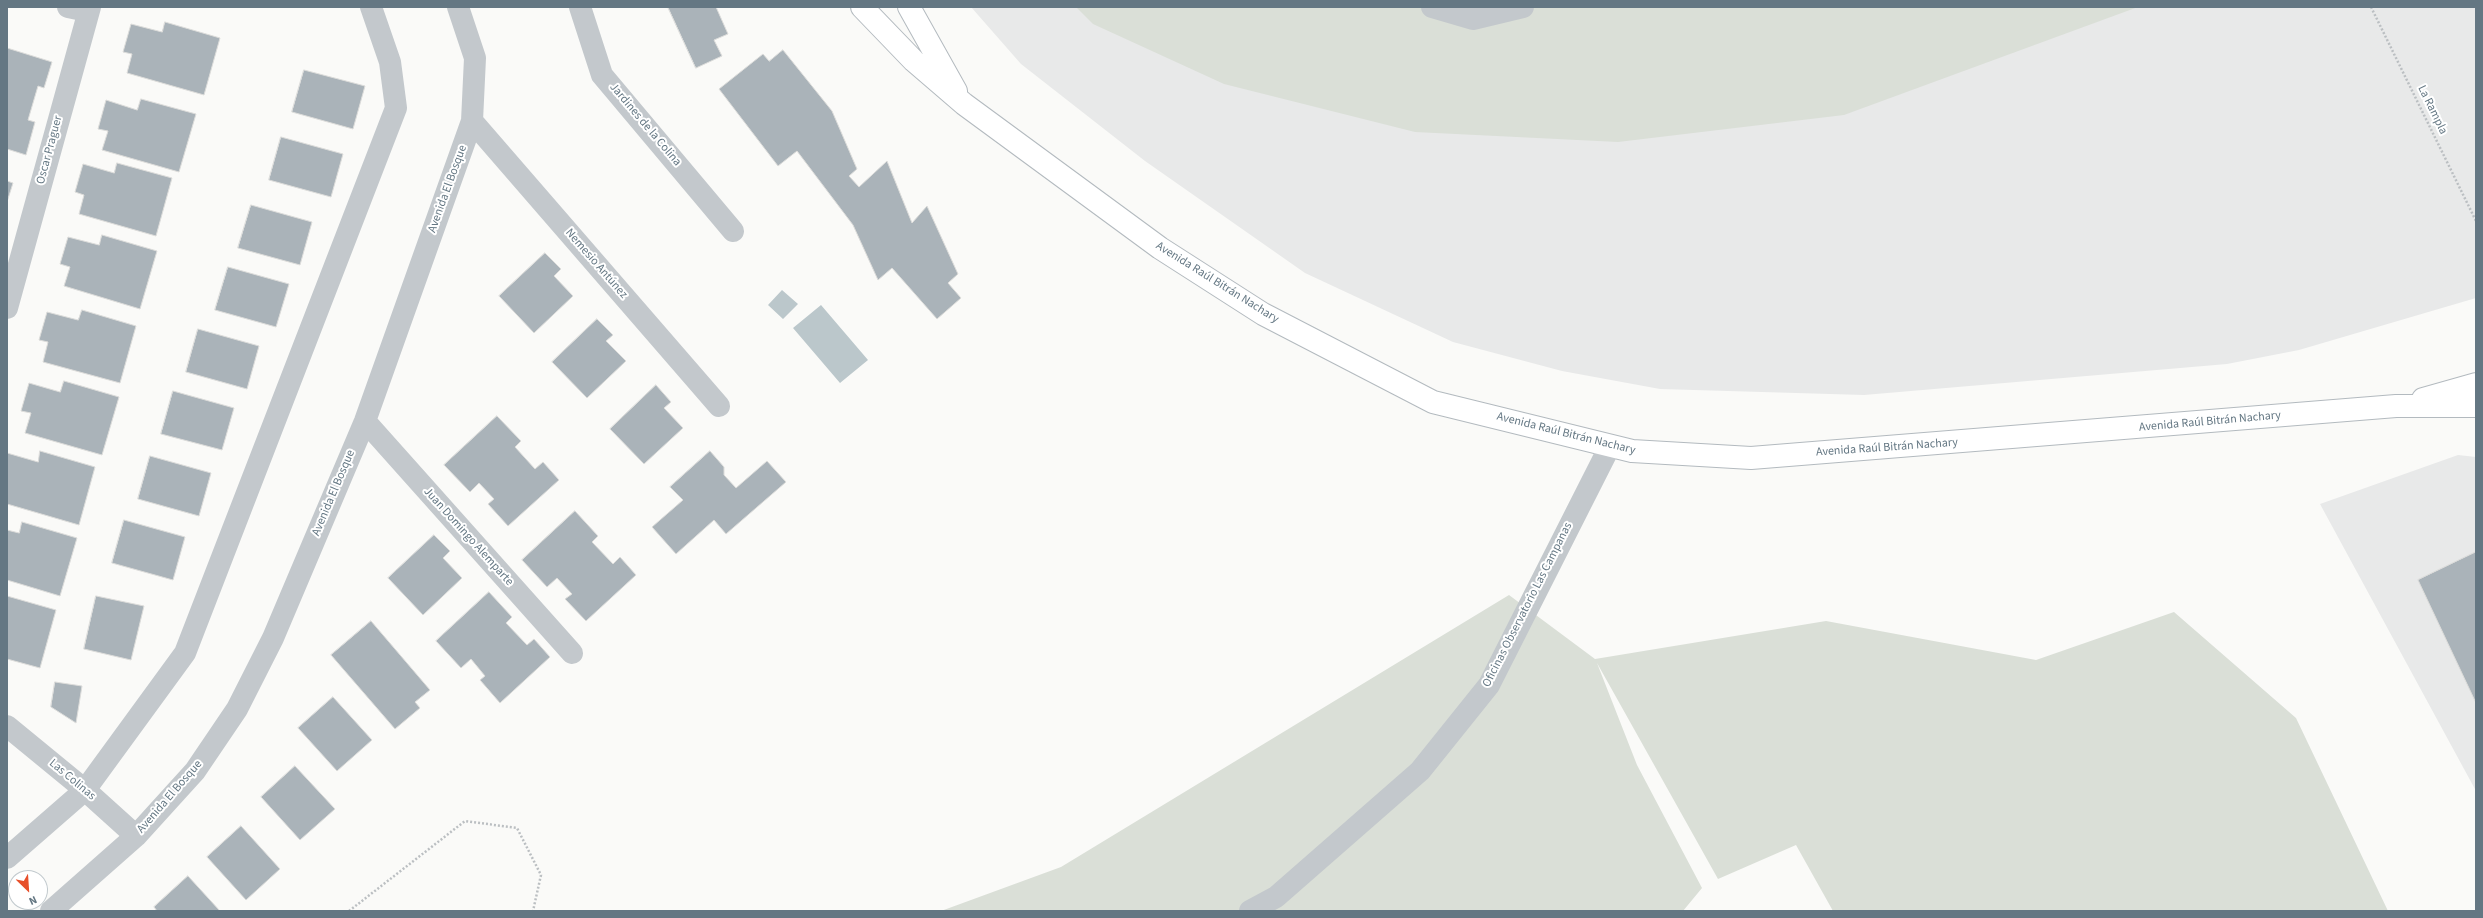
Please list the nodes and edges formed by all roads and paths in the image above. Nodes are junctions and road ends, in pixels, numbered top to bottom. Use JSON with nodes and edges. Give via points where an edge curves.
{"nodes":[{"id":1,"x":371,"y":7,"type":"edge"},
{"id":2,"x":458,"y":7,"type":"edge"},
{"id":3,"x":580,"y":7,"type":"edge"},
{"id":4,"x":862,"y":7,"type":"edge"},
{"id":5,"x":909,"y":7,"type":"edge"},
{"id":6,"x":1432,"y":7,"type":"edge"},
{"id":7,"x":1523,"y":7,"type":"edge"},
{"id":8,"x":2371,"y":7,"type":"edge"},
{"id":9,"x":82,"y":8,"type":"edge"},
{"id":10,"x":964,"y":104,"type":"junction"},
{"id":11,"x":472,"y":121,"type":"junction"},
{"id":12,"x":2476,"y":220,"type":"edge"},
{"id":13,"x":733,"y":231,"type":"dead end"},
{"id":14,"x":7,"y":308,"type":"edge"},
{"id":15,"x":2476,"y":384,"type":"edge"},
{"id":16,"x":719,"y":406,"type":"dead end"},
{"id":17,"x":2396,"y":406,"type":"junction"},
{"id":18,"x":2476,"y":406,"type":"edge"},
{"id":19,"x":365,"y":421,"type":"junction"},
{"id":20,"x":1610,"y":446,"type":"junction"},
{"id":21,"x":572,"y":653,"type":"dead end"},
{"id":22,"x":7,"y":726,"type":"edge"},
{"id":23,"x":85,"y":790,"type":"junction"},
{"id":24,"x":136,"y":836,"type":"junction"},
{"id":25,"x":7,"y":858,"type":"edge"},
{"id":26,"x":52,"y":911,"type":"edge"},
{"id":27,"x":349,"y":911,"type":"edge"},
{"id":28,"x":533,"y":911,"type":"edge"},
{"id":29,"x":1250,"y":911,"type":"edge"}],
"edges":[{"from":1,"to":23,"type":"street","via":[[390,62],[396,108],[185,653]]},
{"from":2,"to":11,"type":"street","name":"Avenida El Bosque","via":[[474,58]]},
{"from":3,"to":13,"type":"street","name":"Jardines de la Colina","via":[[602,74]]},
{"from":4,"to":10,"type":"main road","name":"Avenida Raúl Bitrán Nachary","via":[[914,61]]},
{"from":5,"to":10,"type":"main road"},
{"from":6,"to":7,"type":"street","via":[[1472,19]]},
{"from":8,"to":12,"type":"path","name":"La Rampla"},
{"from":9,"to":14,"type":"street","name":"Oscar Praguer"},
{"from":10,"to":20,"type":"main road","name":"Avenida Raúl Bitrán Nachary","via":[[1160,248],[1263,314],[1433,402]]},
{"from":11,"to":16,"type":"street","name":"Nemesio Antúnez"},
{"from":11,"to":19,"type":"street","name":"Avenida El Bosque"},
{"from":15,"to":17,"type":"main road","name":"Avenida Raúl Bitrán Nachary"},
{"from":17,"to":18,"type":"main road","name":"Avenida Raúl Bitrán Nachary"},
{"from":17,"to":20,"type":"main road","name":"Avenida Raúl Bitrán Nachary","via":[[1751,458],[1632,452]]},
{"from":19,"to":21,"type":"street","name":"Juan Domingo Alemparte"},
{"from":19,"to":24,"type":"street","name":"Avenida El Bosque","via":[[273,638],[237,709],[195,771]]},
{"from":20,"to":29,"type":"street","name":"Oficinas Observatorio Las Campanas","via":[[1489,684],[1420,771],[1276,897]]},
{"from":22,"to":23,"type":"street","name":"Las Colinas"},
{"from":23,"to":24,"type":"street","name":"Las Colinas"},
{"from":23,"to":25,"type":"street"},
{"from":24,"to":26,"type":"street","name":"Avenida El Bosque"},
{"from":27,"to":28,"type":"path","via":[[465,821],[517,828],[541,875]]}]}
